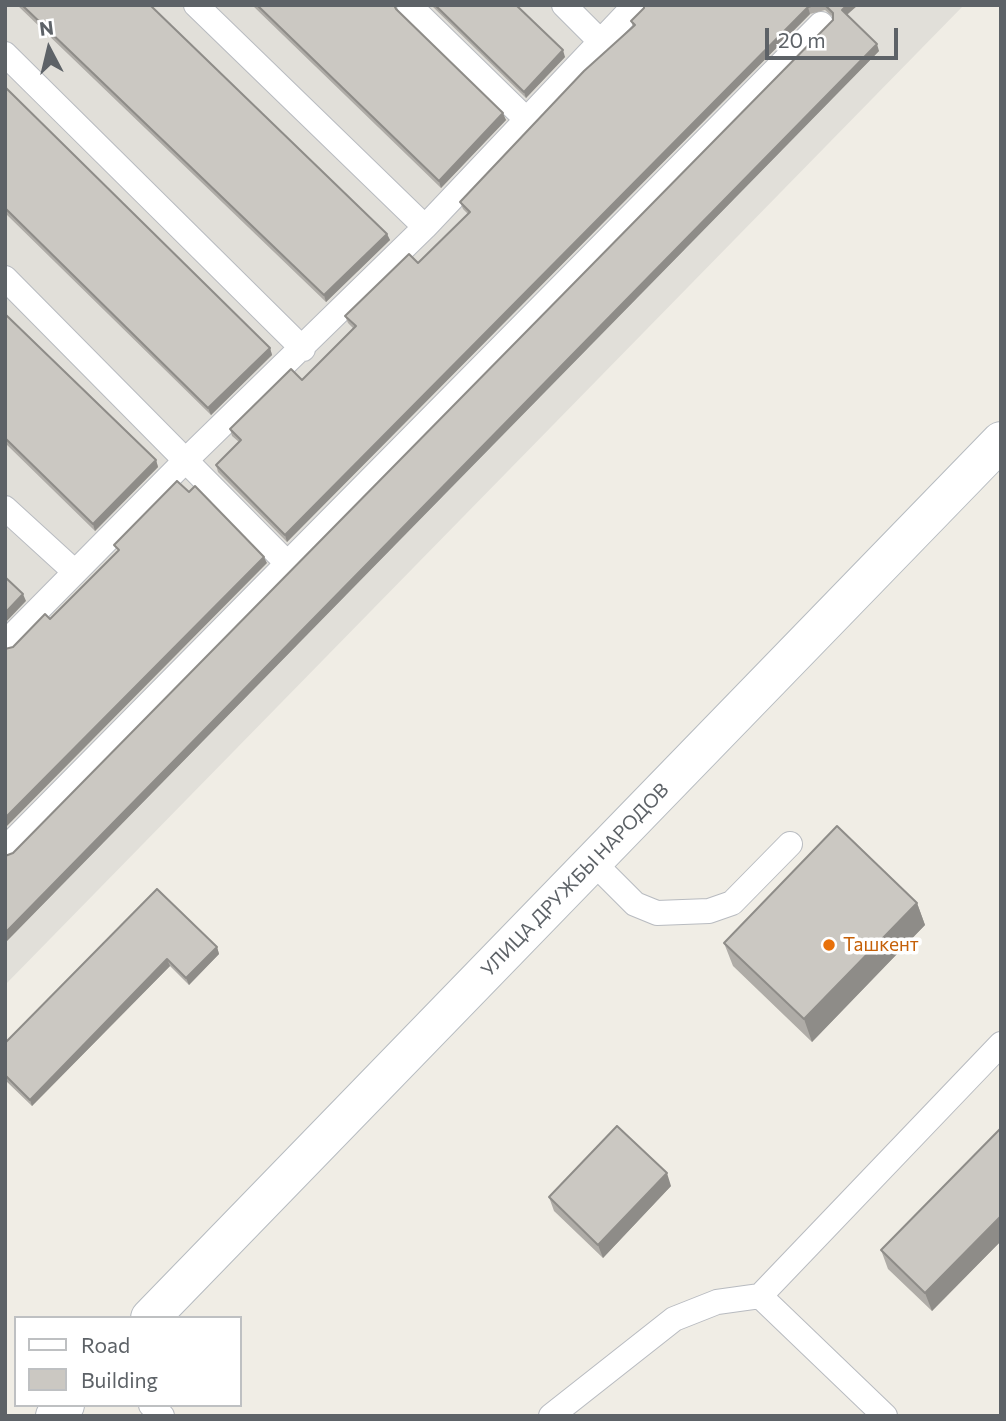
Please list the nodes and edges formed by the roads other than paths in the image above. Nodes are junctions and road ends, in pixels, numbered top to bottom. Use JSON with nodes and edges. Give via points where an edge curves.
{"nodes":[{"id":1,"x":195,"y":5,"type":"edge"},
{"id":2,"x":409,"y":5,"type":"edge"},
{"id":3,"x":564,"y":5,"type":"edge"},
{"id":4,"x":635,"y":5,"type":"edge"},
{"id":5,"x":821,"y":24,"type":"dead end"},
{"id":6,"x":600,"y":41,"type":"junction"},
{"id":7,"x":5,"y":54,"type":"edge"},
{"id":8,"x":526,"y":120,"type":"junction"},
{"id":9,"x":425,"y":226,"type":"junction"},
{"id":10,"x":5,"y":278,"type":"edge"},
{"id":11,"x":303,"y":349,"type":"junction"},
{"id":12,"x":1001,"y":441,"type":"edge"},
{"id":13,"x":186,"y":460,"type":"junction"},
{"id":14,"x":5,"y":508,"type":"edge"},
{"id":15,"x":287,"y":563,"type":"junction"},
{"id":16,"x":75,"y":572,"type":"junction"},
{"id":17,"x":5,"y":643,"type":"edge"},
{"id":18,"x":789,"y":844,"type":"dead end"},
{"id":19,"x":5,"y":849,"type":"edge"},
{"id":20,"x":593,"y":862,"type":"junction"},
{"id":21,"x":1001,"y":1044,"type":"edge"},
{"id":22,"x":760,"y":1296,"type":"junction"},
{"id":23,"x":152,"y":1316,"type":"edge"},
{"id":24,"x":551,"y":1416,"type":"edge"},
{"id":25,"x":885,"y":1416,"type":"edge"}],
"edges":[{"from":1,"to":9,"type":"lane"},
{"from":2,"to":8,"type":"lane"},
{"from":3,"to":6,"type":"lane"},
{"from":4,"to":6,"type":"lane"},
{"from":5,"to":15,"type":"lane"},
{"from":6,"to":8,"type":"lane"},
{"from":7,"to":11,"type":"lane"},
{"from":8,"to":9,"type":"lane"},
{"from":9,"to":11,"type":"lane"},
{"from":10,"to":13,"type":"lane"},
{"from":11,"to":13,"type":"lane"},
{"from":12,"to":20,"type":"main road","name":"УЛИЦА ДРУЖБЫ НАРОДОВ"},
{"from":13,"to":15,"type":"lane"},
{"from":13,"to":16,"type":"lane"},
{"from":14,"to":16,"type":"lane"},
{"from":15,"to":19,"type":"lane"},
{"from":16,"to":17,"type":"lane"},
{"from":18,"to":20,"type":"lane","via":[[733,903],[709,911],[657,913],[646,909],[635,904]]},
{"from":20,"to":23,"type":"main road","name":"УЛИЦА ДРУЖБЫ НАРОДОВ"},
{"from":21,"to":22,"type":"lane"},
{"from":22,"to":24,"type":"lane","via":[[717,1302],[674,1319]]},
{"from":22,"to":25,"type":"lane"}]}
